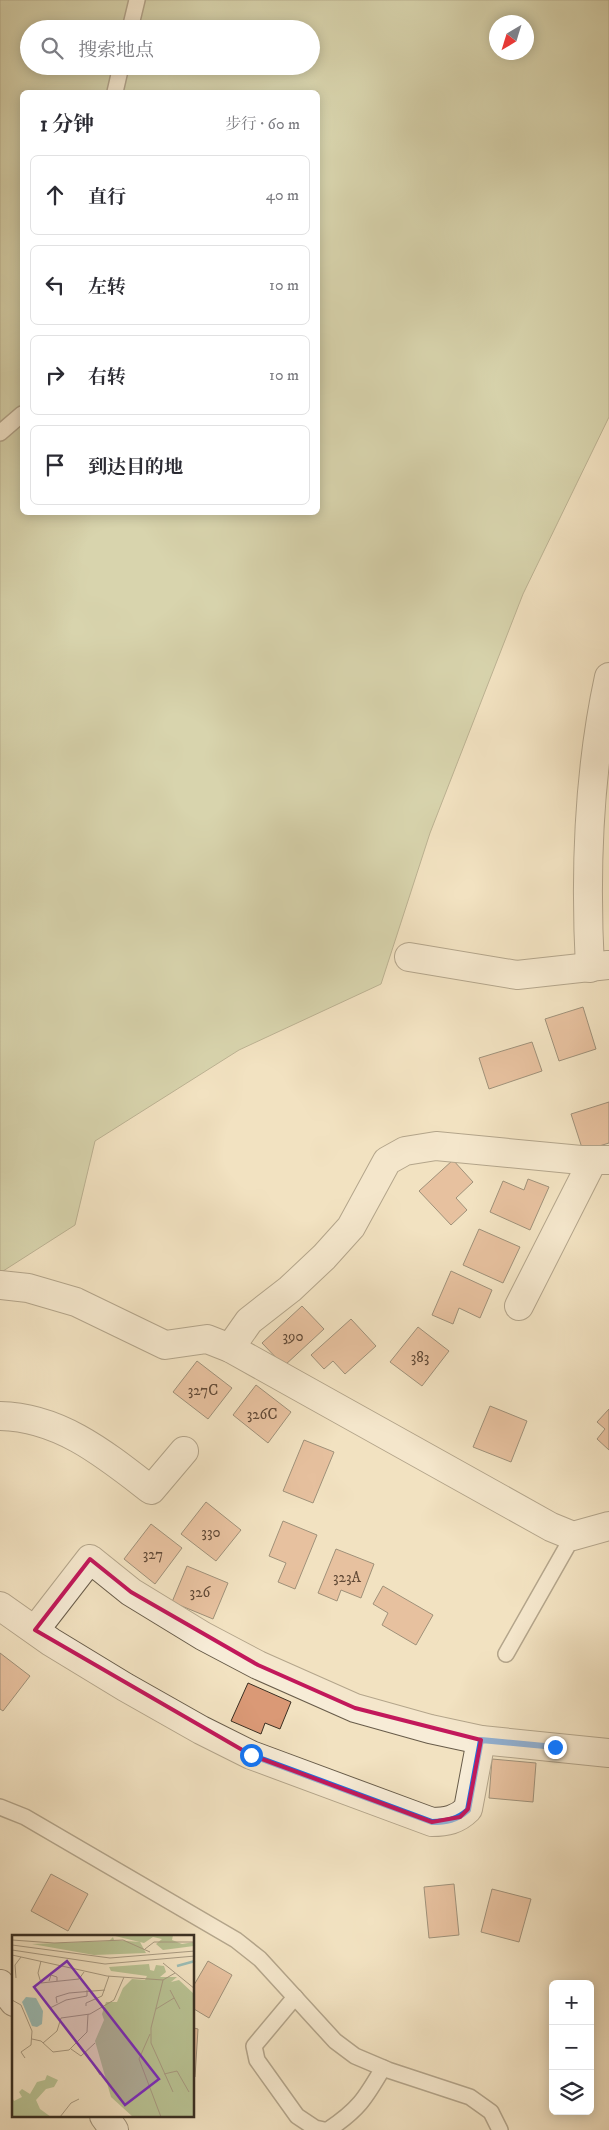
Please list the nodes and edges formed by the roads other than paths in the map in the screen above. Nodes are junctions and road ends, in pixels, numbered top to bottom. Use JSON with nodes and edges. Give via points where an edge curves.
{"nodes":[{"id":1,"x":137,"y":0,"type":"edge"},
{"id":2,"x":132,"y":20,"type":"edge"},
{"id":3,"x":119,"y":75,"type":"edge"},
{"id":4,"x":115,"y":90,"type":"edge"},
{"id":5,"x":20,"y":416,"type":"edge"},
{"id":6,"x":0,"y":433,"type":"edge"},
{"id":7,"x":609,"y":677,"type":"edge"},
{"id":8,"x":409,"y":957,"type":"dead end"},
{"id":9,"x":600,"y":966,"type":"edge"},
{"id":10,"x":601,"y":1160,"type":"edge"},
{"id":11,"x":0,"y":1285,"type":"edge"},
{"id":12,"x":519,"y":1306,"type":"dead end"},
{"id":13,"x":230,"y":1348,"type":"junction"},
{"id":14,"x":0,"y":1416,"type":"edge"},
{"id":15,"x":184,"y":1452,"type":"dead end"},
{"id":16,"x":609,"y":1526,"type":"edge"},
{"id":17,"x":573,"y":1536,"type":"junction"},
{"id":18,"x":0,"y":1606,"type":"edge"},
{"id":19,"x":35,"y":1630,"type":"junction"},
{"id":20,"x":506,"y":1654,"type":"dead end"},
{"id":21,"x":481,"y":1740,"type":"junction"},
{"id":22,"x":609,"y":1753,"type":"edge"},
{"id":23,"x":0,"y":1807,"type":"edge"},
{"id":24,"x":0,"y":1984,"type":"edge"},
{"id":25,"x":295,"y":1997,"type":"junction"},
{"id":26,"x":12,"y":1999,"type":"edge"},
{"id":27,"x":383,"y":2068,"type":"junction"},
{"id":28,"x":105,"y":2118,"type":"edge"},
{"id":29,"x":114,"y":2130,"type":"edge"},
{"id":30,"x":324,"y":2130,"type":"edge"},
{"id":31,"x":328,"y":2130,"type":"edge"},
{"id":32,"x":500,"y":2130,"type":"edge"}],
"edges":[{"from":1,"to":2,"type":"lane"},
{"from":3,"to":4,"type":"lane"},
{"from":5,"to":6,"type":"lane"},
{"from":7,"to":9,"type":"street","via":[[593,794],[587,908]]},
{"from":8,"to":9,"type":"street","via":[[516,975]]},
{"from":10,"to":12,"type":"street"},
{"from":10,"to":13,"type":"street","via":[[436,1146],[405,1151],[387,1161],[351,1227],[290,1289],[249,1321]]},
{"from":11,"to":13,"type":"street","via":[[28,1288],[76,1302],[165,1345],[207,1339]]},
{"from":13,"to":17,"type":"street","via":[[551,1527]]},
{"from":14,"to":15,"type":"street","via":[[15,1416],[64,1430],[104,1452],[151,1490]]},
{"from":16,"to":17,"type":"street"},
{"from":17,"to":20,"type":"lane"},
{"from":18,"to":19,"type":"street"},
{"from":19,"to":21,"type":"street","via":[[90,1559],[131,1592],[258,1666],[355,1708]]},
{"from":19,"to":21,"type":"street","via":[[125,1687],[251,1755],[432,1822],[447,1822],[468,1810]]},
{"from":21,"to":22,"type":"street"},
{"from":23,"to":25,"type":"lane","via":[[25,1817],[236,1940],[260,1959]]},
{"from":24,"to":26,"type":"street"},
{"from":25,"to":27,"type":"lane","via":[[335,2042],[355,2056]]},
{"from":25,"to":30,"type":"lane","via":[[254,2046],[257,2060],[297,2116]]},
{"from":27,"to":31,"type":"lane","via":[[363,2102]]},
{"from":27,"to":32,"type":"lane","via":[[470,2098],[491,2112]]},
{"from":28,"to":29,"type":"street"}]}
